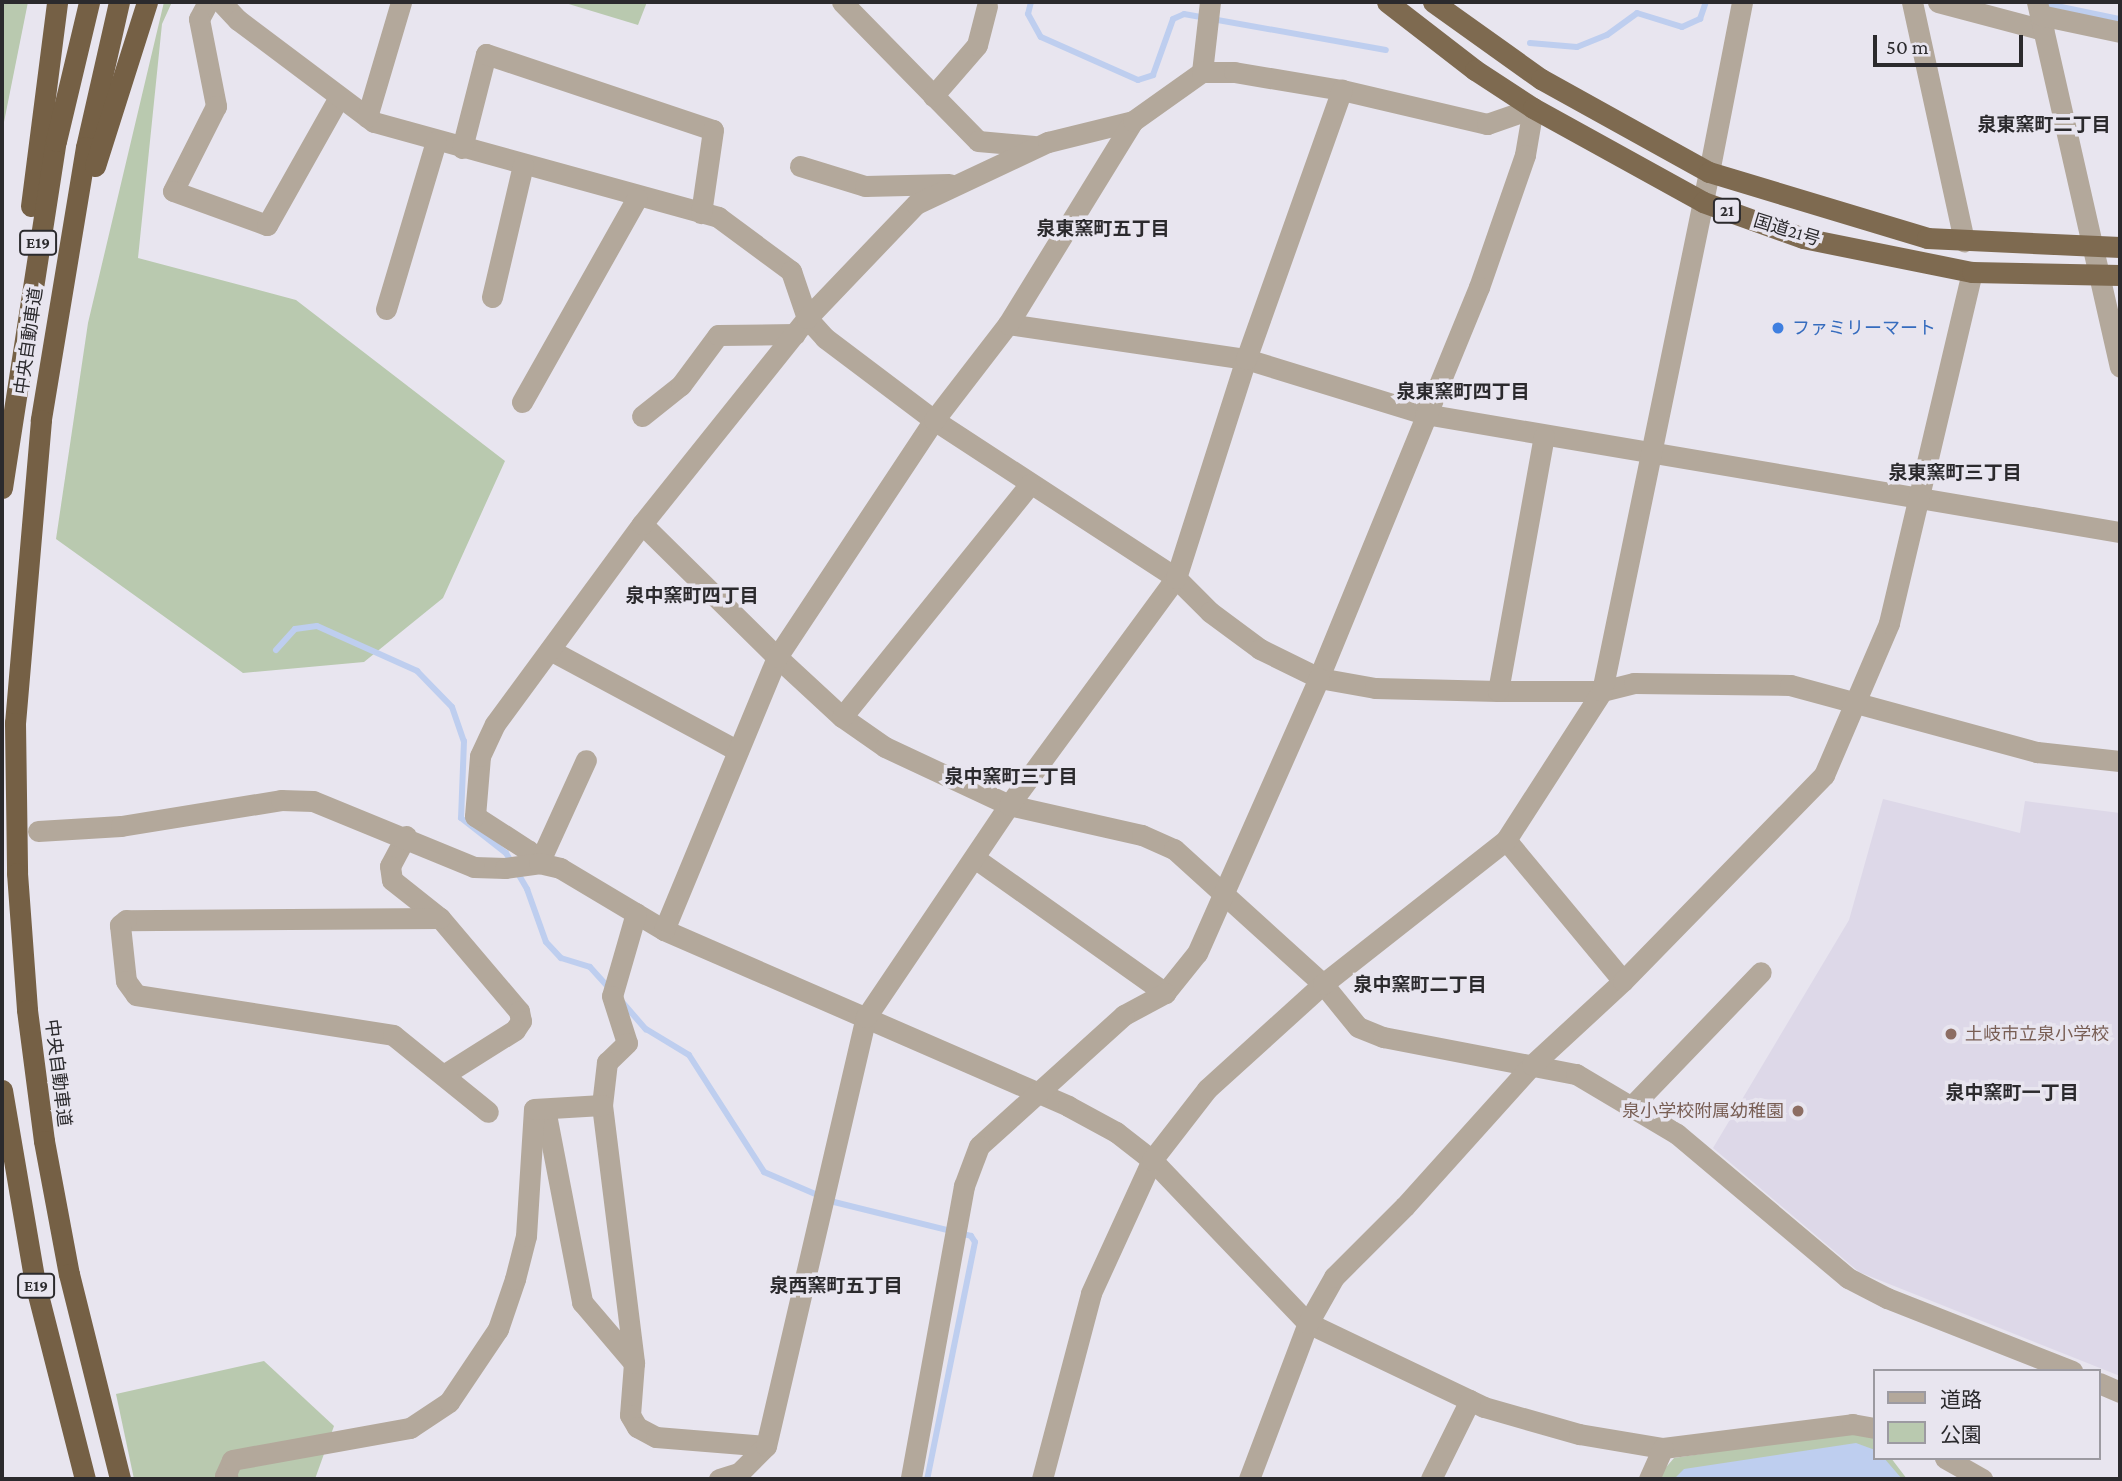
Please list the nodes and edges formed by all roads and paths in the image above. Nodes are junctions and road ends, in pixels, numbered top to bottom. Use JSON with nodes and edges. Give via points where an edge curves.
{"nodes":[{"id":1,"x":57,"y":2,"type":"edge"},
{"id":2,"x":89,"y":2,"type":"edge"},
{"id":3,"x":119,"y":2,"type":"edge"},
{"id":4,"x":147,"y":2,"type":"edge"},
{"id":5,"x":208,"y":2,"type":"edge"},
{"id":6,"x":221,"y":2,"type":"edge"},
{"id":7,"x":401,"y":2,"type":"edge"},
{"id":8,"x":842,"y":2,"type":"edge"},
{"id":9,"x":1210,"y":2,"type":"edge"},
{"id":10,"x":1387,"y":2,"type":"edge"},
{"id":11,"x":1433,"y":2,"type":"edge"},
{"id":12,"x":1742,"y":2,"type":"edge"},
{"id":13,"x":1912,"y":2,"type":"edge"},
{"id":14,"x":1938,"y":2,"type":"edge"},
{"id":15,"x":987,"y":6,"type":"dead end"},
{"id":16,"x":2040,"y":15,"type":"edge"},
{"id":17,"x":2120,"y":32,"type":"edge"},
{"id":18,"x":1202,"y":72,"type":"junction"},
{"id":19,"x":1342,"y":90,"type":"junction"},
{"id":20,"x":933,"y":96,"type":"junction"},
{"id":21,"x":339,"y":97,"type":"junction"},
{"id":22,"x":1533,"y":108,"type":"junction"},
{"id":23,"x":367,"y":117,"type":"junction"},
{"id":24,"x":1133,"y":121,"type":"junction"},
{"id":25,"x":436,"y":141,"type":"junction"},
{"id":26,"x":1039,"y":146,"type":"junction"},
{"id":27,"x":462,"y":148,"type":"junction"},
{"id":28,"x":523,"y":165,"type":"junction"},
{"id":29,"x":800,"y":166,"type":"dead end"},
{"id":30,"x":1709,"y":172,"type":"junction"},
{"id":31,"x":951,"y":184,"type":"junction"},
{"id":32,"x":637,"y":198,"type":"junction"},
{"id":33,"x":1703,"y":202,"type":"junction"},
{"id":34,"x":701,"y":213,"type":"junction"},
{"id":35,"x":1964,"y":240,"type":"junction"},
{"id":36,"x":2094,"y":247,"type":"junction"},
{"id":37,"x":2120,"y":247,"type":"edge"},
{"id":38,"x":1972,"y":272,"type":"junction"},
{"id":39,"x":2097,"y":275,"type":"junction"},
{"id":40,"x":2120,"y":275,"type":"edge"},
{"id":41,"x":59,"y":291,"type":"junction"},
{"id":42,"x":492,"y":297,"type":"dead end"},
{"id":43,"x":386,"y":309,"type":"dead end"},
{"id":44,"x":1008,"y":324,"type":"junction"},
{"id":45,"x":801,"y":326,"type":"junction"},
{"id":46,"x":1246,"y":359,"type":"junction"},
{"id":47,"x":2120,"y":367,"type":"edge"},
{"id":48,"x":522,"y":402,"type":"dead end"},
{"id":49,"x":1425,"y":414,"type":"junction"},
{"id":50,"x":642,"y":416,"type":"dead end"},
{"id":51,"x":11,"y":417,"type":"junction"},
{"id":52,"x":934,"y":420,"type":"junction"},
{"id":53,"x":1544,"y":436,"type":"junction"},
{"id":54,"x":1651,"y":456,"type":"junction"},
{"id":55,"x":1030,"y":484,"type":"junction"},
{"id":56,"x":2,"y":488,"type":"edge"},
{"id":57,"x":1919,"y":499,"type":"junction"},
{"id":58,"x":642,"y":524,"type":"junction"},
{"id":59,"x":2120,"y":532,"type":"edge"},
{"id":60,"x":1176,"y":578,"type":"junction"},
{"id":61,"x":550,"y":650,"type":"junction"},
{"id":62,"x":777,"y":657,"type":"junction"},
{"id":63,"x":1319,"y":678,"type":"junction"},
{"id":64,"x":1498,"y":691,"type":"junction"},
{"id":65,"x":1602,"y":691,"type":"junction"},
{"id":66,"x":1857,"y":700,"type":"junction"},
{"id":67,"x":842,"y":717,"type":"junction"},
{"id":68,"x":738,"y":751,"type":"junction"},
{"id":69,"x":586,"y":760,"type":"dead end"},
{"id":70,"x":2120,"y":761,"type":"edge"},
{"id":71,"x":1009,"y":805,"type":"junction"},
{"id":72,"x":38,"y":831,"type":"dead end"},
{"id":73,"x":406,"y":836,"type":"junction"},
{"id":74,"x":1506,"y":840,"type":"junction"},
{"id":75,"x":976,"y":859,"type":"junction"},
{"id":76,"x":523,"y":865,"type":"junction"},
{"id":77,"x":1224,"y":892,"type":"junction"},
{"id":78,"x":636,"y":913,"type":"junction"},
{"id":79,"x":440,"y":918,"type":"junction"},
{"id":80,"x":664,"y":930,"type":"junction"},
{"id":81,"x":1761,"y":972,"type":"dead end"},
{"id":82,"x":1623,"y":981,"type":"junction"},
{"id":83,"x":1323,"y":984,"type":"junction"},
{"id":84,"x":1166,"y":993,"type":"junction"},
{"id":85,"x":866,"y":1017,"type":"junction"},
{"id":86,"x":1532,"y":1065,"type":"junction"},
{"id":87,"x":445,"y":1074,"type":"junction"},
{"id":88,"x":2,"y":1090,"type":"edge"},
{"id":89,"x":1036,"y":1092,"type":"junction"},
{"id":90,"x":603,"y":1105,"type":"junction"},
{"id":91,"x":1631,"y":1107,"type":"junction"},
{"id":92,"x":545,"y":1109,"type":"junction"},
{"id":93,"x":488,"y":1112,"type":"dead end"},
{"id":94,"x":1152,"y":1160,"type":"junction"},
{"id":95,"x":1308,"y":1323,"type":"junction"},
{"id":96,"x":634,"y":1363,"type":"junction"},
{"id":97,"x":2067,"y":1369,"type":"edge"},
{"id":98,"x":2101,"y":1383,"type":"edge"},
{"id":99,"x":2120,"y":1392,"type":"edge"},
{"id":100,"x":1470,"y":1400,"type":"junction"},
{"id":101,"x":1874,"y":1428,"type":"edge"},
{"id":102,"x":766,"y":1446,"type":"junction"},
{"id":103,"x":1663,"y":1448,"type":"junction"},
{"id":104,"x":1949,"y":1460,"type":"edge"},
{"id":105,"x":733,"y":1477,"type":"edge"},
{"id":106,"x":85,"y":1479,"type":"edge"},
{"id":107,"x":120,"y":1479,"type":"edge"},
{"id":108,"x":228,"y":1479,"type":"edge"},
{"id":109,"x":911,"y":1479,"type":"edge"},
{"id":110,"x":1042,"y":1479,"type":"edge"},
{"id":111,"x":1249,"y":1479,"type":"edge"},
{"id":112,"x":1431,"y":1479,"type":"edge"},
{"id":113,"x":1649,"y":1479,"type":"edge"},
{"id":114,"x":1982,"y":1479,"type":"edge"}],
"edges":[{"from":1,"to":51,"type":"highway","via":[[20,285]]},
{"from":2,"to":51,"type":"highway","name":"中央自動車道","number":"E19","via":[[56,141]]},
{"from":3,"to":41,"type":"highway","name":"中央自動車道","number":"E19"},
{"from":4,"to":41,"type":"highway"},
{"from":5,"to":21,"type":"street","via":[[200,19],[216,106],[173,191],[268,225]]},
{"from":6,"to":21,"type":"street","via":[[237,20]]},
{"from":7,"to":23,"type":"street"},
{"from":8,"to":20,"type":"street"},
{"from":9,"to":18,"type":"street"},
{"from":10,"to":22,"type":"highway","name":"国道21号","number":"21"},
{"from":11,"to":30,"type":"highway","name":"国道21号","number":"21","via":[[1541,79]]},
{"from":12,"to":30,"type":"street"},
{"from":13,"to":35,"type":"street"},
{"from":14,"to":16,"type":"street"},
{"from":15,"to":20,"type":"street","via":[[977,45]]},
{"from":16,"to":17,"type":"street"},
{"from":16,"to":36,"type":"street"},
{"from":18,"to":19,"type":"street","via":[[1234,72]]},
{"from":18,"to":24,"type":"street"},
{"from":19,"to":22,"type":"street","via":[[1487,124]]},
{"from":19,"to":46,"type":"street"},
{"from":20,"to":26,"type":"street","via":[[978,142]]},
{"from":21,"to":23,"type":"street"},
{"from":22,"to":33,"type":"highway","name":"国道21号","number":"21"},
{"from":22,"to":49,"type":"street","via":[[1525,155],[1479,287]]},
{"from":23,"to":25,"type":"street"},
{"from":24,"to":26,"type":"street"},
{"from":24,"to":44,"type":"street"},
{"from":25,"to":27,"type":"street"},
{"from":25,"to":43,"type":"street"},
{"from":26,"to":31,"type":"street"},
{"from":27,"to":28,"type":"street"},
{"from":27,"to":34,"type":"street","via":[[486,54],[713,130]]},
{"from":28,"to":32,"type":"street"},
{"from":28,"to":42,"type":"street"},
{"from":29,"to":31,"type":"street","via":[[865,186]]},
{"from":30,"to":33,"type":"street"},
{"from":30,"to":35,"type":"highway","name":"国道21号","number":"21","via":[[1927,238]]},
{"from":31,"to":45,"type":"street","via":[[916,204]]},
{"from":32,"to":34,"type":"street"},
{"from":32,"to":48,"type":"street"},
{"from":33,"to":38,"type":"highway","name":"国道21号","number":"21","via":[[1802,238]]},
{"from":33,"to":54,"type":"street"},
{"from":34,"to":45,"type":"street","via":[[718,217],[791,271]]},
{"from":35,"to":36,"type":"highway","name":"国道21号","number":"21"},
{"from":36,"to":37,"type":"highway","name":"国道21号","number":"21"},
{"from":36,"to":39,"type":"street"},
{"from":38,"to":39,"type":"highway","name":"国道21号","number":"21"},
{"from":38,"to":57,"type":"street"},
{"from":39,"to":40,"type":"highway","name":"国道21号","number":"21"},
{"from":39,"to":47,"type":"street"},
{"from":41,"to":107,"type":"highway","name":"中央自動車道","number":"E19","via":[[24,582],[15,723],[17,873],[27,1010],[44,1141],[72,1287]]},
{"from":44,"to":46,"type":"street"},
{"from":44,"to":52,"type":"street"},
{"from":45,"to":50,"type":"street","via":[[718,335],[681,385]]},
{"from":45,"to":52,"type":"street","via":[[825,338]]},
{"from":45,"to":58,"type":"street"},
{"from":46,"to":49,"type":"street"},
{"from":46,"to":60,"type":"street"},
{"from":49,"to":53,"type":"street"},
{"from":49,"to":63,"type":"street"},
{"from":51,"to":56,"type":"highway","name":"中央自動車道","number":"E19"},
{"from":52,"to":55,"type":"street"},
{"from":52,"to":62,"type":"street"},
{"from":53,"to":54,"type":"street"},
{"from":53,"to":64,"type":"street"},
{"from":54,"to":57,"type":"street"},
{"from":54,"to":65,"type":"street"},
{"from":55,"to":60,"type":"street"},
{"from":55,"to":67,"type":"street"},
{"from":57,"to":59,"type":"street"},
{"from":57,"to":66,"type":"street","via":[[1889,623]]},
{"from":58,"to":61,"type":"street"},
{"from":58,"to":62,"type":"street"},
{"from":60,"to":63,"type":"street","via":[[1210,612],[1260,649]]},
{"from":60,"to":71,"type":"street"},
{"from":61,"to":68,"type":"street"},
{"from":61,"to":76,"type":"street","via":[[495,723],[480,756],[475,816],[530,851]]},
{"from":62,"to":67,"type":"street"},
{"from":62,"to":68,"type":"street"},
{"from":63,"to":64,"type":"street","via":[[1375,688]]},
{"from":63,"to":77,"type":"street"},
{"from":64,"to":65,"type":"street"},
{"from":65,"to":66,"type":"street","via":[[1634,683],[1790,685]]},
{"from":65,"to":74,"type":"street"},
{"from":66,"to":70,"type":"street","via":[[2037,752]]},
{"from":66,"to":82,"type":"street","via":[[1824,775]]},
{"from":67,"to":71,"type":"street","via":[[886,747]]},
{"from":68,"to":80,"type":"street"},
{"from":69,"to":76,"type":"street"},
{"from":71,"to":75,"type":"street"},
{"from":71,"to":77,"type":"street","via":[[1142,835],[1174,849]]},
{"from":72,"to":73,"type":"street","via":[[121,826],[281,800],[313,801]]},
{"from":73,"to":76,"type":"street","via":[[474,867]]},
{"from":73,"to":79,"type":"street","via":[[390,866],[392,880]]},
{"from":74,"to":82,"type":"street"},
{"from":74,"to":83,"type":"street"},
{"from":75,"to":84,"type":"street"},
{"from":75,"to":85,"type":"street"},
{"from":76,"to":78,"type":"street","via":[[560,868]]},
{"from":77,"to":83,"type":"street"},
{"from":77,"to":84,"type":"street","via":[[1197,953]]},
{"from":78,"to":80,"type":"street"},
{"from":78,"to":90,"type":"street","via":[[612,996],[627,1043],[607,1062]]},
{"from":79,"to":87,"type":"street","via":[[519,1011],[521,1021],[515,1030]]},
{"from":79,"to":87,"type":"street","via":[[126,920],[120,925],[126,981],[136,995],[394,1035]]},
{"from":80,"to":85,"type":"street"},
{"from":81,"to":91,"type":"street"},
{"from":82,"to":86,"type":"street"},
{"from":83,"to":86,"type":"street","via":[[1358,1027],[1383,1037]]},
{"from":83,"to":94,"type":"street","via":[[1207,1089]]},
{"from":84,"to":89,"type":"street","via":[[1124,1015]]},
{"from":85,"to":89,"type":"street"},
{"from":85,"to":102,"type":"street"},
{"from":86,"to":91,"type":"street","via":[[1576,1074]]},
{"from":86,"to":95,"type":"street","via":[[1334,1277]]},
{"from":87,"to":93,"type":"street"},
{"from":88,"to":106,"type":"highway","number":"E19","via":[[35,1283]]},
{"from":89,"to":94,"type":"street","via":[[1116,1132]]},
{"from":89,"to":109,"type":"street","via":[[979,1146],[958,1217]]},
{"from":90,"to":92,"type":"street"},
{"from":90,"to":96,"type":"street"},
{"from":91,"to":97,"type":"street","via":[[1677,1134],[1848,1278]]},
{"from":92,"to":96,"type":"street","via":[[582,1302]]},
{"from":92,"to":108,"type":"street","via":[[534,1109],[531,1121],[526,1236],[498,1329],[449,1402],[410,1429],[232,1460],[225,1476]]},
{"from":94,"to":95,"type":"street"},
{"from":94,"to":110,"type":"street","via":[[1091,1293]]},
{"from":95,"to":100,"type":"street"},
{"from":95,"to":111,"type":"street"},
{"from":96,"to":102,"type":"street","via":[[630,1415],[636,1427],[656,1437]]},
{"from":98,"to":99,"type":"street"},
{"from":100,"to":103,"type":"street","via":[[1579,1434]]},
{"from":100,"to":112,"type":"street"},
{"from":101,"to":103,"type":"street","via":[[1852,1424]]},
{"from":102,"to":105,"type":"street"},
{"from":103,"to":113,"type":"street"},
{"from":104,"to":114,"type":"street"}]}
